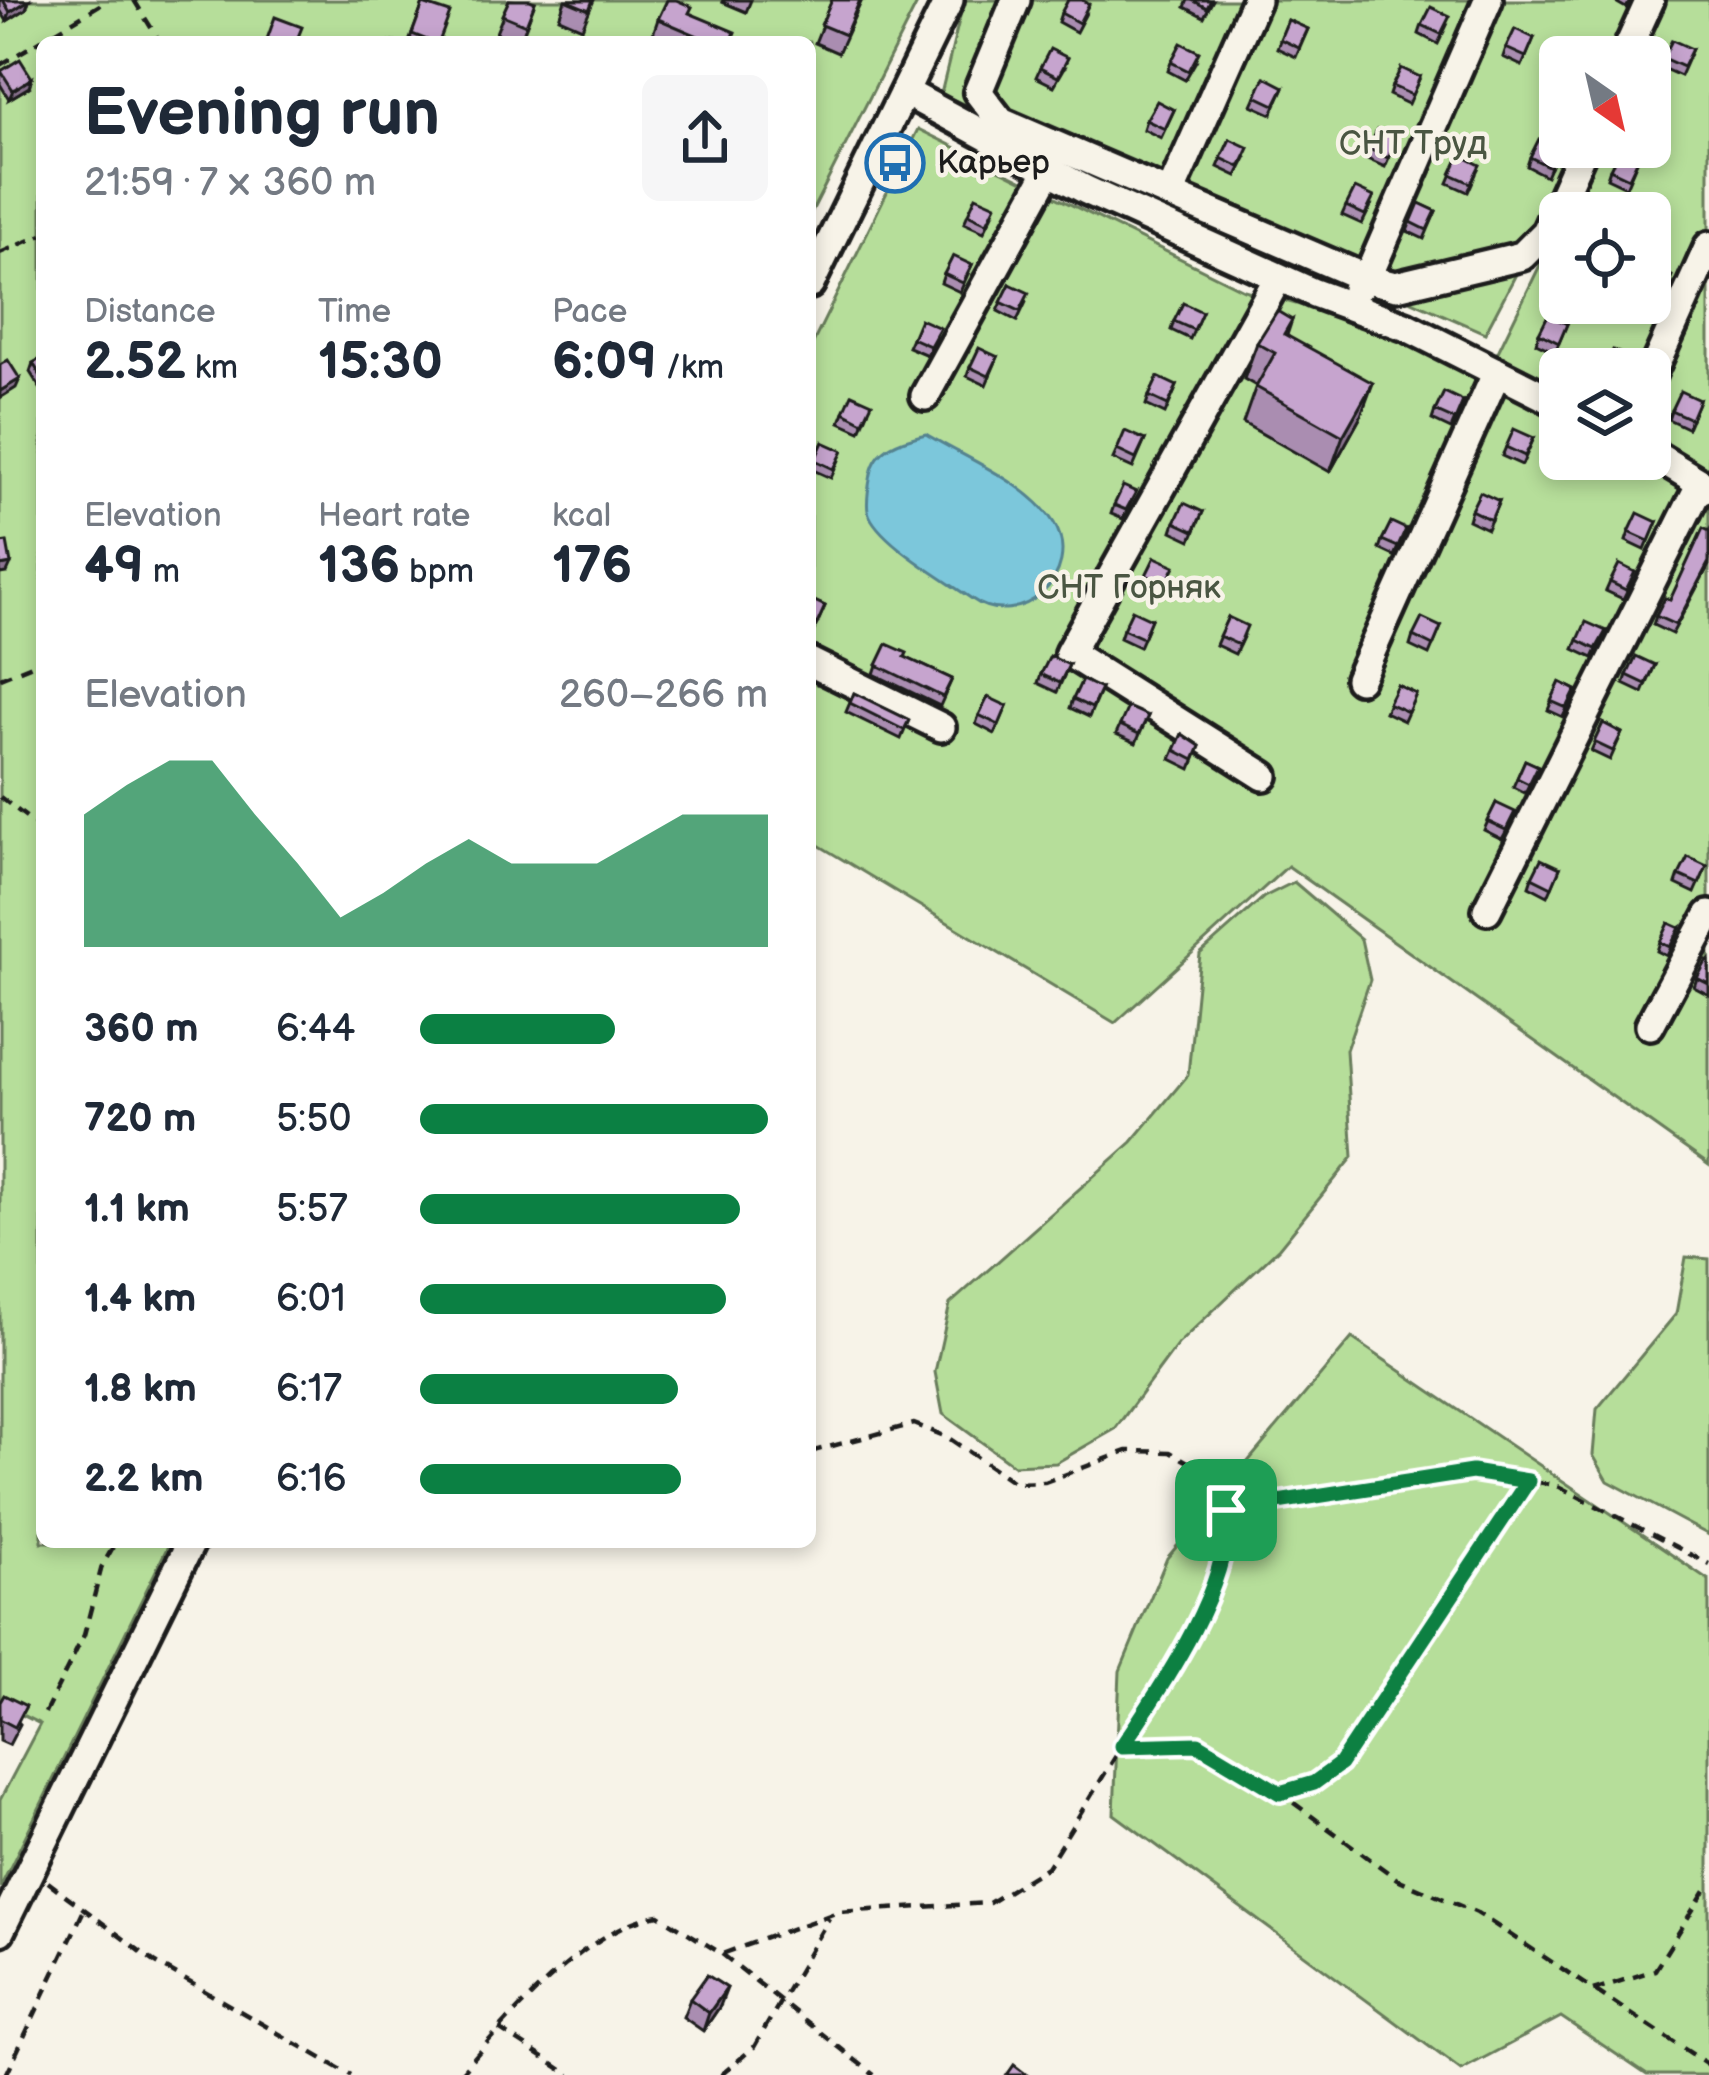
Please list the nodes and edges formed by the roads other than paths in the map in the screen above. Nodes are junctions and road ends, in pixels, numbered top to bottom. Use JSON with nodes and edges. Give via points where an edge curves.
{"nodes":[{"id":1,"x":949,"y":0,"type":"edge"},
{"id":2,"x":1016,"y":0,"type":"edge"},
{"id":3,"x":1256,"y":0,"type":"edge"},
{"id":4,"x":1488,"y":0,"type":"edge"},
{"id":5,"x":1650,"y":0,"type":"edge"},
{"id":6,"x":1634,"y":36,"type":"edge"},
{"id":7,"x":905,"y":92,"type":"junction"},
{"id":8,"x":1575,"y":168,"type":"edge"},
{"id":9,"x":1049,"y":170,"type":"junction"},
{"id":10,"x":1170,"y":194,"type":"junction"},
{"id":11,"x":1709,"y":246,"type":"edge"},
{"id":12,"x":816,"y":272,"type":"edge"},
{"id":13,"x":1278,"y":278,"type":"junction"},
{"id":14,"x":1367,"y":279,"type":"junction"},
{"id":15,"x":1339,"y":304,"type":"junction"},
{"id":16,"x":1663,"y":348,"type":"edge"},
{"id":17,"x":1497,"y":372,"type":"junction"},
{"id":18,"x":1539,"y":393,"type":"edge"},
{"id":19,"x":925,"y":396,"type":"dead end"},
{"id":20,"x":1671,"y":465,"type":"edge"},
{"id":21,"x":1705,"y":486,"type":"edge"},
{"id":22,"x":816,"y":665,"type":"edge"},
{"id":23,"x":1358,"y":679,"type":"dead end"},
{"id":24,"x":941,"y":727,"type":"dead end"},
{"id":25,"x":1264,"y":776,"type":"dead end"},
{"id":26,"x":1487,"y":910,"type":"dead end"},
{"id":27,"x":1709,"y":915,"type":"edge"},
{"id":28,"x":1650,"y":1025,"type":"dead end"},
{"id":29,"x":188,"y":1548,"type":"edge"},
{"id":30,"x":0,"y":1931,"type":"edge"}],
"edges":[{"from":1,"to":7,"type":"street"},
{"from":2,"to":10,"type":"street","via":[[982,73],[978,92],[987,109]]},
{"from":3,"to":10,"type":"street"},
{"from":4,"to":14,"type":"street"},
{"from":5,"to":6,"type":"street"},
{"from":7,"to":9,"type":"street"},
{"from":7,"to":12,"type":"street"},
{"from":8,"to":14,"type":"street","via":[[1546,232],[1522,256],[1396,286]]},
{"from":9,"to":13,"type":"street"},
{"from":9,"to":19,"type":"street"},
{"from":10,"to":14,"type":"street"},
{"from":11,"to":16,"type":"street"},
{"from":13,"to":15,"type":"street"},
{"from":13,"to":25,"type":"street","via":[[1069,653]]},
{"from":14,"to":15,"type":"street"},
{"from":15,"to":17,"type":"street"},
{"from":17,"to":18,"type":"street"},
{"from":17,"to":23,"type":"street"},
{"from":20,"to":21,"type":"street"},
{"from":21,"to":26,"type":"street"},
{"from":22,"to":24,"type":"street"},
{"from":27,"to":28,"type":"street"},
{"from":29,"to":30,"type":"street"}]}
